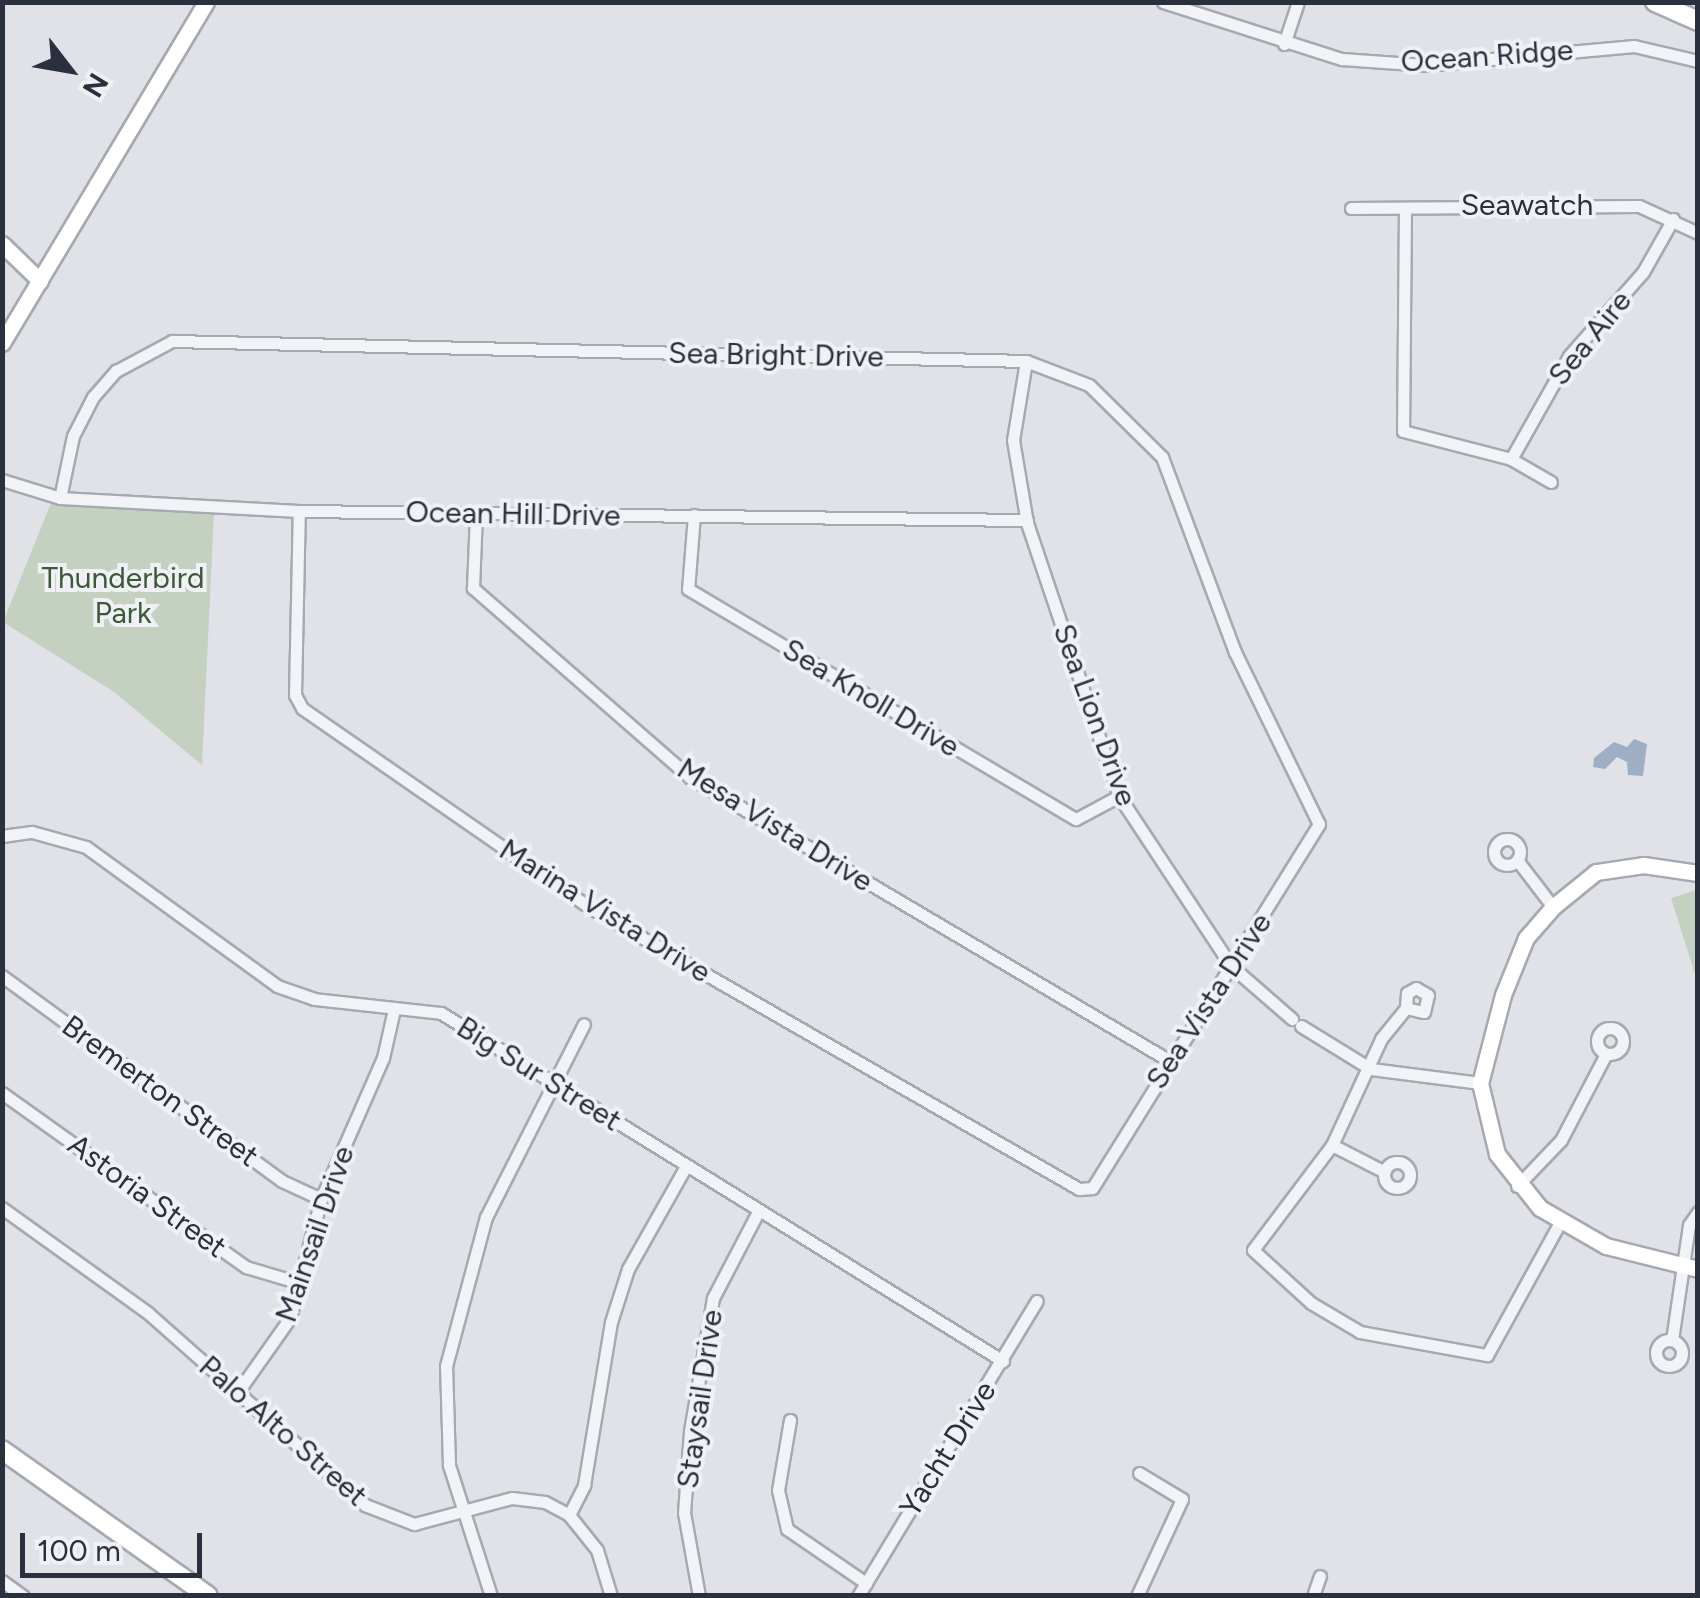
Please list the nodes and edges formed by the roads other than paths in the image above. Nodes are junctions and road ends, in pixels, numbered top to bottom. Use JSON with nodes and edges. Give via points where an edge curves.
{"nodes":[{"id":1,"x":206,"y":2,"type":"edge"},
{"id":2,"x":1163,"y":2,"type":"edge"},
{"id":3,"x":1298,"y":2,"type":"edge"},
{"id":4,"x":1654,"y":2,"type":"edge"},
{"id":5,"x":1698,"y":21,"type":"edge"},
{"id":6,"x":1284,"y":44,"type":"junction"},
{"id":7,"x":1698,"y":61,"type":"edge"},
{"id":8,"x":1351,"y":208,"type":"dead end"},
{"id":9,"x":1405,"y":208,"type":"junction"},
{"id":10,"x":1674,"y":219,"type":"junction"},
{"id":11,"x":1698,"y":232,"type":"edge"},
{"id":12,"x":2,"y":244,"type":"edge"},
{"id":13,"x":40,"y":282,"type":"junction"},
{"id":14,"x":2,"y":343,"type":"edge"},
{"id":15,"x":1026,"y":361,"type":"junction"},
{"id":16,"x":1511,"y":459,"type":"junction"},
{"id":17,"x":2,"y":480,"type":"edge"},
{"id":18,"x":1551,"y":482,"type":"dead end"},
{"id":19,"x":60,"y":498,"type":"junction"},
{"id":20,"x":300,"y":511,"type":"junction"},
{"id":21,"x":476,"y":514,"type":"junction"},
{"id":22,"x":694,"y":515,"type":"junction"},
{"id":23,"x":1027,"y":520,"type":"junction"},
{"id":24,"x":1119,"y":796,"type":"junction"},
{"id":25,"x":1315,"y":813,"type":"joint"},
{"id":26,"x":3,"y":836,"type":"edge"},
{"id":27,"x":1517,"y":860,"type":"dead end"},
{"id":28,"x":1698,"y":873,"type":"edge"},
{"id":29,"x":1554,"y":907,"type":"junction"},
{"id":30,"x":1232,"y":966,"type":"junction"},
{"id":31,"x":2,"y":976,"type":"edge"},
{"id":32,"x":1406,"y":1008,"type":"dead end"},
{"id":33,"x":394,"y":1009,"type":"junction"},
{"id":34,"x":584,"y":1024,"type":"dead end"},
{"id":35,"x":1606,"y":1054,"type":"dead end"},
{"id":36,"x":1170,"y":1060,"type":"junction"},
{"id":37,"x":1370,"y":1069,"type":"junction"},
{"id":38,"x":555,"y":1080,"type":"junction"},
{"id":39,"x":1480,"y":1082,"type":"junction"},
{"id":40,"x":2,"y":1093,"type":"edge"},
{"id":41,"x":1332,"y":1145,"type":"junction"},
{"id":42,"x":685,"y":1168,"type":"junction"},
{"id":43,"x":1385,"y":1172,"type":"dead end"},
{"id":44,"x":1517,"y":1186,"type":"junction"},
{"id":45,"x":1092,"y":1188,"type":"joint"},
{"id":46,"x":320,"y":1199,"type":"junction"},
{"id":47,"x":2,"y":1208,"type":"edge"},
{"id":48,"x":758,"y":1212,"type":"junction"},
{"id":49,"x":1698,"y":1212,"type":"edge"},
{"id":50,"x":1560,"y":1222,"type":"junction"},
{"id":51,"x":1691,"y":1268,"type":"edge"},
{"id":52,"x":300,"y":1283,"type":"junction"},
{"id":53,"x":1036,"y":1302,"type":"dead end"},
{"id":54,"x":1672,"y":1340,"type":"dead end"},
{"id":55,"x":1003,"y":1360,"type":"junction"},
{"id":56,"x":236,"y":1393,"type":"junction"},
{"id":57,"x":790,"y":1420,"type":"dead end"},
{"id":58,"x":2,"y":1450,"type":"edge"},
{"id":59,"x":1139,"y":1473,"type":"dead end"},
{"id":60,"x":569,"y":1515,"type":"junction"},
{"id":61,"x":462,"y":1516,"type":"junction"},
{"id":62,"x":1320,"y":1576,"type":"dead end"},
{"id":63,"x":2,"y":1582,"type":"edge"},
{"id":64,"x":866,"y":1583,"type":"junction"},
{"id":65,"x":24,"y":1596,"type":"edge"},
{"id":66,"x":208,"y":1596,"type":"edge"},
{"id":67,"x":491,"y":1596,"type":"edge"},
{"id":68,"x":610,"y":1596,"type":"edge"},
{"id":69,"x":699,"y":1596,"type":"edge"},
{"id":70,"x":858,"y":1596,"type":"edge"},
{"id":71,"x":1137,"y":1596,"type":"edge"},
{"id":72,"x":1313,"y":1596,"type":"edge"}],
"edges":[{"from":1,"to":13,"type":"street"},
{"from":2,"to":6,"type":"street","name":"Ocean Ridge"},
{"from":3,"to":6,"type":"street"},
{"from":4,"to":5,"type":"main road"},
{"from":6,"to":7,"type":"street","name":"Ocean Ridge","via":[[1342,59],[1426,65],[1634,46]]},
{"from":8,"to":9,"type":"street","name":"Seawatch"},
{"from":9,"to":10,"type":"street","name":"Seawatch","via":[[1639,206]]},
{"from":9,"to":16,"type":"street","via":[[1403,432]]},
{"from":10,"to":11,"type":"street","name":"Seawatch"},
{"from":10,"to":16,"type":"street","name":"Sea Aire","via":[[1644,272],[1569,356]]},
{"from":12,"to":13,"type":"street"},
{"from":13,"to":14,"type":"street"},
{"from":15,"to":19,"type":"street","name":"Sea Bright Drive","via":[[172,341],[116,371],[93,397],[73,436]]},
{"from":15,"to":23,"type":"street","name":"Sea Lion Drive","via":[[1013,440]]},
{"from":15,"to":25,"type":"street","name":"Sea Bright Drive","via":[[1090,386],[1162,457],[1235,652]]},
{"from":16,"to":18,"type":"street"},
{"from":17,"to":19,"type":"street","name":"Ocean Hill Drive"},
{"from":19,"to":20,"type":"street","name":"Ocean Hill Drive"},
{"from":20,"to":21,"type":"street","name":"Ocean Hill Drive"},
{"from":20,"to":45,"type":"street","name":"Marina Vista Drive","via":[[295,695],[302,708],[589,906],[1066,1184]]},
{"from":21,"to":22,"type":"street","name":"Ocean Hill Drive"},
{"from":21,"to":36,"type":"street","name":"Mesa Vista Drive","via":[[472,588],[691,778]]},
{"from":22,"to":23,"type":"street","name":"Ocean Hill Drive"},
{"from":22,"to":24,"type":"street","name":"Sea Knoll Drive","via":[[688,589],[1076,819]]},
{"from":23,"to":24,"type":"street","name":"Sea Lion Drive"},
{"from":24,"to":30,"type":"street","name":"Sea Lion Drive"},
{"from":25,"to":30,"type":"street","name":"Sea Vista Drive","via":[[1315,834]]},
{"from":26,"to":33,"type":"street","name":"Big Sur Street","via":[[32,832],[86,847],[277,986],[314,999]]},
{"from":27,"to":29,"type":"street"},
{"from":28,"to":29,"type":"street","via":[[1644,866],[1596,872]]},
{"from":29,"to":39,"type":"street","via":[[1526,938],[1502,995]]},
{"from":30,"to":36,"type":"street","name":"Sea Vista Drive"},
{"from":30,"to":37,"type":"street","name":"Sea Lion Drive","via":[[1296,1022]]},
{"from":31,"to":46,"type":"street","name":"Bremerton Street","via":[[282,1181]]},
{"from":32,"to":37,"type":"street","via":[[1381,1039]]},
{"from":33,"to":38,"type":"street","name":"Big Sur Street","via":[[441,1013]]},
{"from":33,"to":46,"type":"street","name":"Mainsail Drive","via":[[383,1058]]},
{"from":34,"to":38,"type":"street"},
{"from":35,"to":44,"type":"street","via":[[1562,1140]]},
{"from":36,"to":45,"type":"street","name":"Sea Vista Drive"},
{"from":37,"to":39,"type":"street","name":"Sea Lion Drive"},
{"from":37,"to":41,"type":"street"},
{"from":38,"to":42,"type":"street","name":"Big Sur Street"},
{"from":38,"to":61,"type":"street","via":[[486,1217],[453,1324],[442,1423]]},
{"from":39,"to":44,"type":"street","via":[[1489,1135]]},
{"from":40,"to":52,"type":"street","name":"Astoria Street","via":[[246,1267]]},
{"from":41,"to":43,"type":"street"},
{"from":41,"to":50,"type":"street","via":[[1253,1250],[1311,1303],[1360,1332],[1488,1356]]},
{"from":42,"to":48,"type":"street","name":"Big Sur Street"},
{"from":42,"to":60,"type":"street","via":[[628,1268],[611,1322],[584,1485]]},
{"from":44,"to":50,"type":"street"},
{"from":46,"to":52,"type":"street","name":"Mainsail Drive"},
{"from":47,"to":56,"type":"street","name":"Palo Alto Street","via":[[148,1313]]},
{"from":48,"to":55,"type":"street","name":"Big Sur Street"},
{"from":48,"to":69,"type":"street","name":"Staysail Drive","via":[[713,1298],[690,1431],[684,1514]]},
{"from":49,"to":51,"type":"street","via":[[1689,1225]]},
{"from":50,"to":51,"type":"street","via":[[1626,1253]]},
{"from":51,"to":54,"type":"street"},
{"from":52,"to":56,"type":"street","name":"Mainsail Drive","via":[[275,1346]]},
{"from":53,"to":55,"type":"street","name":"Yacht Drive"},
{"from":55,"to":64,"type":"street","name":"Yacht Drive"},
{"from":56,"to":61,"type":"street","name":"Palo Alto Street","via":[[330,1479],[386,1517],[414,1524]]},
{"from":57,"to":64,"type":"street","via":[[778,1490],[787,1529]]},
{"from":58,"to":66,"type":"main road"},
{"from":59,"to":71,"type":"street","via":[[1182,1498]]},
{"from":60,"to":61,"type":"street","name":"Palo Alto Street","via":[[528,1497]]},
{"from":60,"to":68,"type":"street","via":[[596,1550]]},
{"from":61,"to":67,"type":"street"},
{"from":62,"to":72,"type":"street"},
{"from":63,"to":65,"type":"street"},
{"from":64,"to":70,"type":"street","name":"Yacht Drive"}]}
